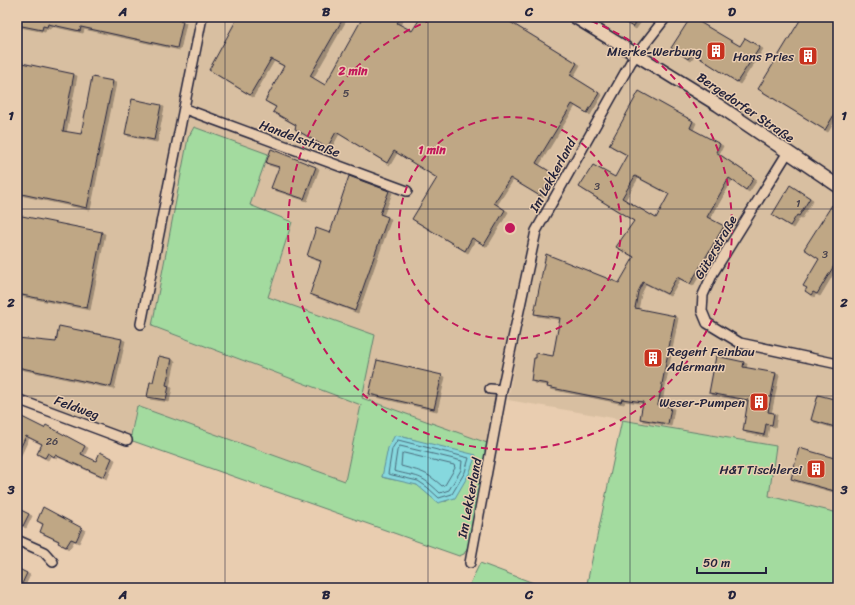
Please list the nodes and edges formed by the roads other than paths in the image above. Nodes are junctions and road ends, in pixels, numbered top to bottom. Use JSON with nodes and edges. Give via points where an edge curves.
{"nodes":[{"id":1,"x":202,"y":17,"type":"edge"},
{"id":2,"x":575,"y":17,"type":"edge"},
{"id":3,"x":666,"y":17,"type":"edge"},
{"id":4,"x":636,"y":54,"type":"junction"},
{"id":5,"x":185,"y":109,"type":"junction"},
{"id":6,"x":788,"y":152,"type":"junction"},
{"id":7,"x":838,"y":186,"type":"edge"},
{"id":8,"x":407,"y":191,"type":"dead end"},
{"id":9,"x":141,"y":324,"type":"dead end"},
{"id":10,"x":838,"y":364,"type":"edge"},
{"id":11,"x":490,"y":390,"type":"dead end"},
{"id":12,"x":502,"y":390,"type":"junction"},
{"id":13,"x":17,"y":399,"type":"edge"},
{"id":14,"x":127,"y":440,"type":"dead end"},
{"id":15,"x":17,"y":540,"type":"edge"},
{"id":16,"x":53,"y":562,"type":"dead end"},
{"id":17,"x":470,"y":563,"type":"dead end"}],
"edges":[{"from":1,"to":5,"type":"street"},
{"from":2,"to":4,"type":"street","name":"Bergedorfer Straße"},
{"from":3,"to":4,"type":"street","name":"Im Lekkerland"},
{"from":4,"to":6,"type":"street","name":"Bergedorfer Straße","via":[[718,104]]},
{"from":4,"to":12,"type":"street","name":"Im Lekkerland","via":[[536,231]]},
{"from":5,"to":8,"type":"street","name":"Handelsstraße"},
{"from":5,"to":9,"type":"street"},
{"from":6,"to":7,"type":"street","name":"Bergedorfer Straße"},
{"from":6,"to":10,"type":"street","name":"Güterstraße","via":[[713,273],[703,295],[702,312],[707,323],[740,343]]},
{"from":11,"to":12,"type":"street"},
{"from":12,"to":17,"type":"street","name":"Im Lekkerland"},
{"from":13,"to":14,"type":"street","name":"Feldweg"},
{"from":15,"to":16,"type":"street","via":[[44,552]]}]}
